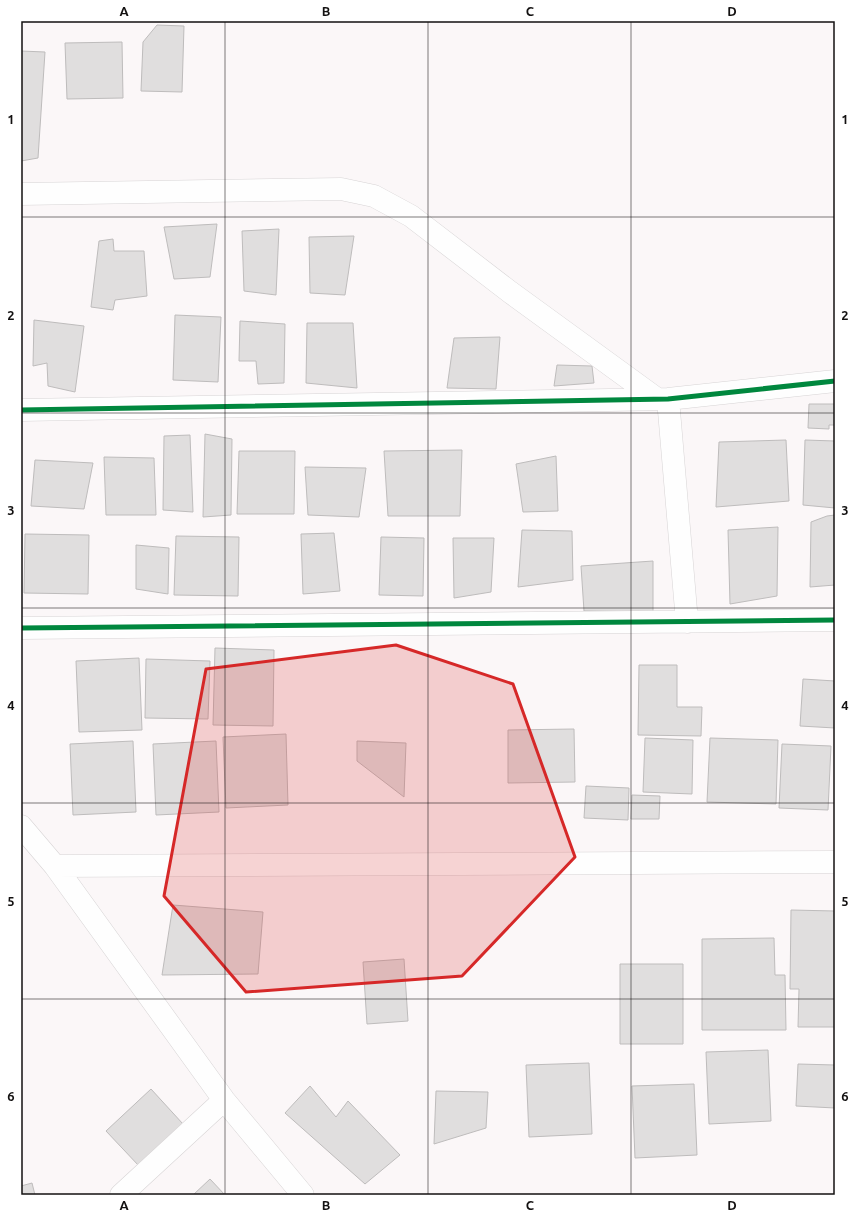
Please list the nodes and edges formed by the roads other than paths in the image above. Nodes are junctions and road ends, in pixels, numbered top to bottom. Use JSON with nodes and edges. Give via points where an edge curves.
{"nodes":[{"id":1,"x":21,"y":194,"type":"edge"},
{"id":2,"x":835,"y":381,"type":"edge"},
{"id":3,"x":662,"y":399,"type":"junction"},
{"id":4,"x":21,"y":410,"type":"edge"},
{"id":5,"x":835,"y":620,"type":"edge"},
{"id":6,"x":686,"y":622,"type":"junction"},
{"id":7,"x":21,"y":628,"type":"edge"},
{"id":8,"x":21,"y":826,"type":"edge"},
{"id":9,"x":835,"y":862,"type":"edge"},
{"id":10,"x":55,"y":866,"type":"junction"},
{"id":11,"x":224,"y":1100,"type":"junction"},
{"id":12,"x":121,"y":1195,"type":"edge"},
{"id":13,"x":303,"y":1195,"type":"edge"}],
"edges":[{"from":1,"to":3,"type":"street","via":[[341,189],[374,196],[411,216],[510,292]]},
{"from":2,"to":3,"type":"street"},
{"from":3,"to":4,"type":"street"},
{"from":3,"to":6,"type":"street"},
{"from":5,"to":6,"type":"street"},
{"from":6,"to":7,"type":"street"},
{"from":8,"to":10,"type":"street"},
{"from":9,"to":10,"type":"street"},
{"from":10,"to":11,"type":"street"},
{"from":11,"to":12,"type":"street"},
{"from":11,"to":13,"type":"street"}]}
